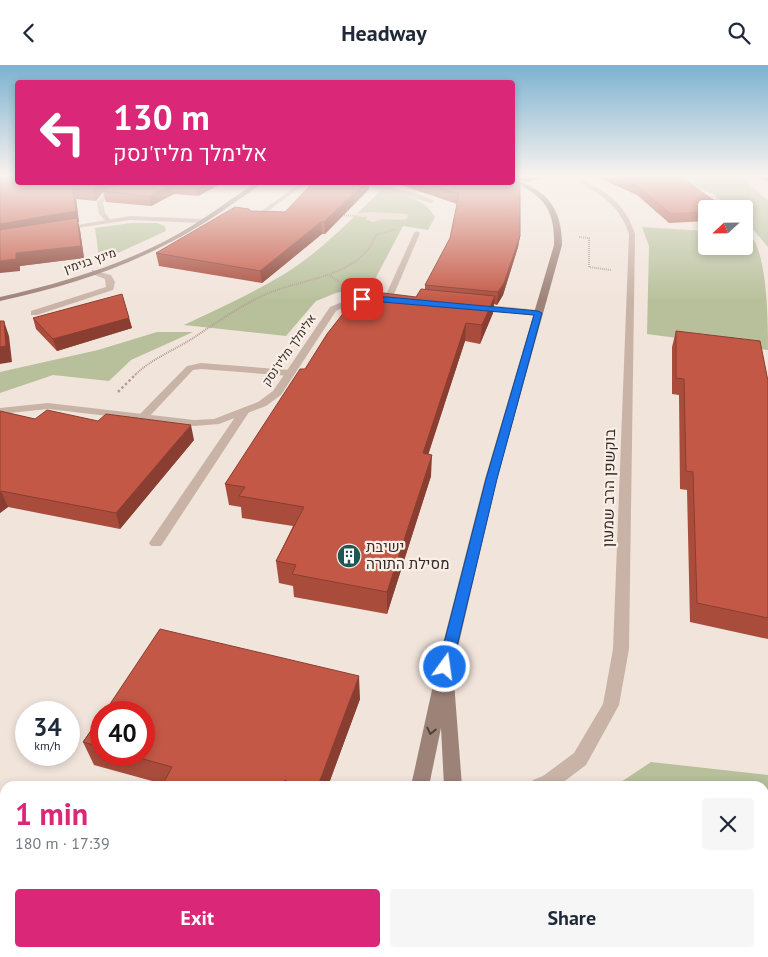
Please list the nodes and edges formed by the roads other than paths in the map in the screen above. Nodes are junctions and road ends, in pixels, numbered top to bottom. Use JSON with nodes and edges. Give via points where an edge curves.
{"nodes":[{"id":1,"x":127,"y":219,"type":"edge"},
{"id":2,"x":171,"y":219,"type":"edge"},
{"id":3,"x":205,"y":219,"type":"edge"},
{"id":4,"x":557,"y":219,"type":"edge"},
{"id":5,"x":627,"y":219,"type":"edge"},
{"id":6,"x":108,"y":220,"type":"joint"},
{"id":7,"x":202,"y":221,"type":"junction"},
{"id":8,"x":56,"y":229,"type":"edge"},
{"id":9,"x":417,"y":233,"type":"dead end"},
{"id":10,"x":95,"y":272,"type":"junction"},
{"id":11,"x":0,"y":299,"type":"edge"},
{"id":12,"x":468,"y":307,"type":"edge"},
{"id":13,"x":34,"y":313,"type":"dead end"},
{"id":14,"x":538,"y":313,"type":"junction"},
{"id":15,"x":290,"y":373,"type":"junction"},
{"id":16,"x":0,"y":411,"type":"edge"},
{"id":17,"x":244,"y":413,"type":"junction"},
{"id":18,"x":143,"y":417,"type":"junction"},
{"id":19,"x":156,"y":543,"type":"dead end"},
{"id":20,"x":445,"y":667,"type":"junction"},
{"id":21,"x":421,"y":781,"type":"edge"},
{"id":22,"x":453,"y":781,"type":"edge"},
{"id":23,"x":551,"y":781,"type":"edge"}],
"edges":[{"from":1,"to":6,"type":"street"},
{"from":2,"to":7,"type":"street"},
{"from":3,"to":7,"type":"street","name":"מינץ בנימין"},
{"from":4,"to":14,"type":"street","via":[[559,235]]},
{"from":5,"to":23,"type":"street","name":"בוקשפן הרב שמעון","via":[[632,234],[622,649],[611,705],[580,759]]},
{"from":6,"to":8,"type":"street"},
{"from":7,"to":10,"type":"street","name":"מינץ בנימין","via":[[172,240]]},
{"from":9,"to":15,"type":"street","name":"אלימלך מליז'נסק","via":[[393,300],[352,300],[333,309]]},
{"from":10,"to":11,"type":"street","name":"מינץ בנימין"},
{"from":10,"to":13,"type":"street","via":[[108,277],[110,288]]},
{"from":12,"to":14,"type":"street"},
{"from":14,"to":20,"type":"street","via":[[491,479]]},
{"from":15,"to":17,"type":"street","name":"אלימלך מליז'נסק","via":[[277,393]]},
{"from":15,"to":18,"type":"street","via":[[201,366],[190,368]]},
{"from":16,"to":18,"type":"street","name":"אלימלך מליז'נסק","via":[[48,406]]},
{"from":17,"to":18,"type":"street","name":"אלימלך מליז'נסק","via":[[215,422],[194,423]]},
{"from":17,"to":19,"type":"street"},
{"from":20,"to":21,"type":"street","one_way":true},
{"from":20,"to":22,"type":"street"}]}
